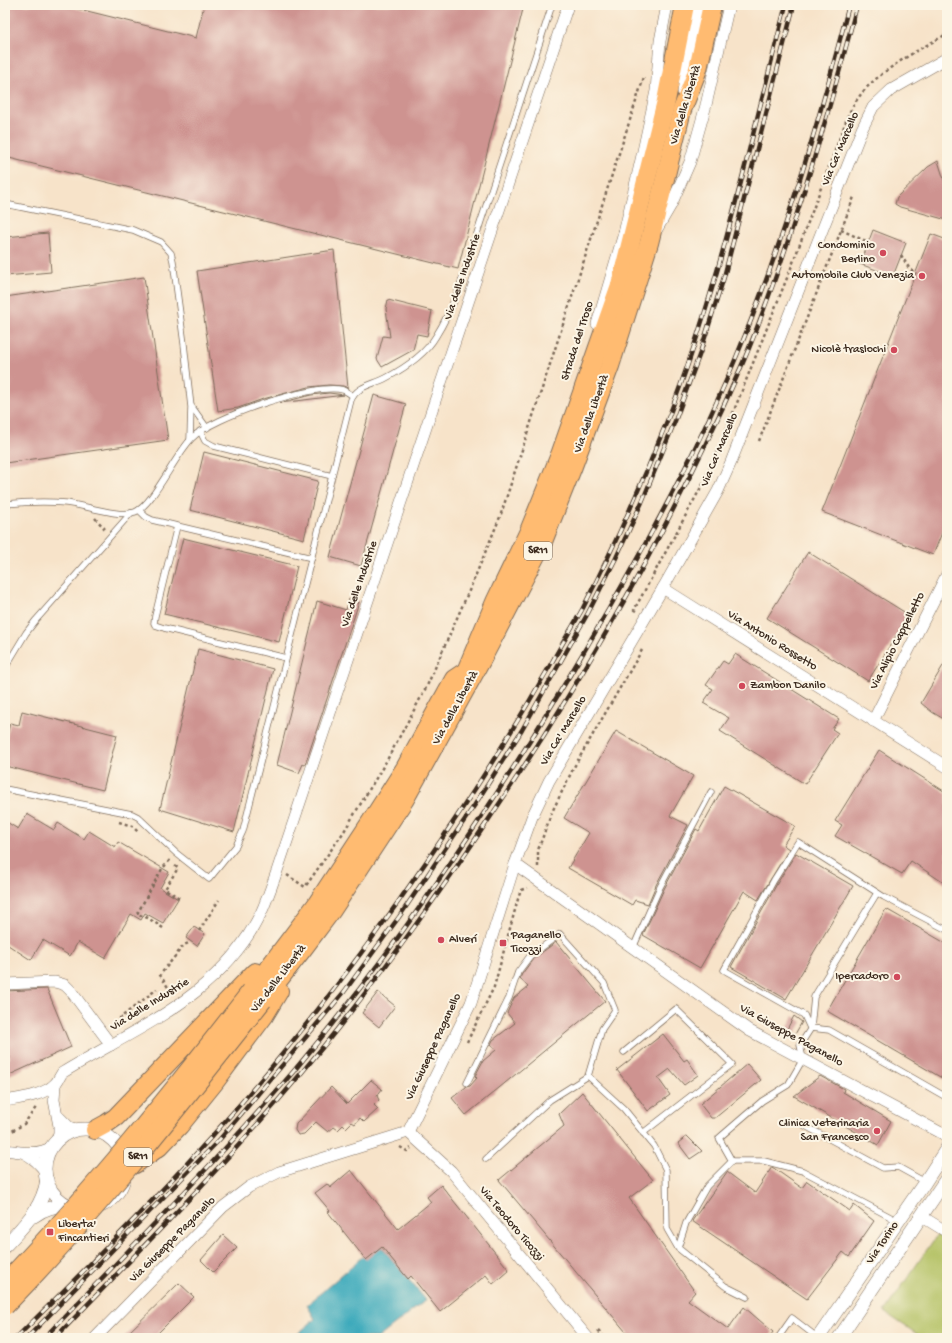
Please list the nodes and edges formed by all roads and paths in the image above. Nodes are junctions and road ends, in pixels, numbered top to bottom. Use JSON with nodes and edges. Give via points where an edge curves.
{"nodes":[{"id":1,"x":552,"y":5,"type":"edge"},
{"id":2,"x":568,"y":5,"type":"edge"},
{"id":3,"x":667,"y":5,"type":"edge"},
{"id":4,"x":685,"y":5,"type":"edge"},
{"id":5,"x":699,"y":5,"type":"edge"},
{"id":6,"x":712,"y":5,"type":"edge"},
{"id":7,"x":729,"y":5,"type":"edge"},
{"id":8,"x":947,"y":34,"type":"edge"},
{"id":9,"x":947,"y":58,"type":"edge"},
{"id":10,"x":645,"y":74,"type":"dead end"},
{"id":11,"x":682,"y":110,"type":"junction"},
{"id":12,"x":854,"y":197,"type":"dead end"},
{"id":13,"x":5,"y":204,"type":"edge"},
{"id":14,"x":841,"y":230,"type":"junction"},
{"id":15,"x":868,"y":242,"type":"dead end"},
{"id":16,"x":649,"y":243,"type":"junction"},
{"id":17,"x":901,"y":256,"type":"dead end"},
{"id":18,"x":916,"y":274,"type":"dead end"},
{"id":19,"x":353,"y":396,"type":"junction"},
{"id":20,"x":192,"y":407,"type":"junction"},
{"id":21,"x":207,"y":428,"type":"junction"},
{"id":22,"x":200,"y":431,"type":"junction"},
{"id":23,"x":190,"y":439,"type":"junction"},
{"id":24,"x":759,"y":441,"type":"dead end"},
{"id":25,"x":332,"y":476,"type":"junction"},
{"id":26,"x":5,"y":504,"type":"edge"},
{"id":27,"x":139,"y":510,"type":"junction"},
{"id":28,"x":131,"y":513,"type":"junction"},
{"id":29,"x":90,"y":516,"type":"dead end"},
{"id":30,"x":177,"y":526,"type":"junction"},
{"id":31,"x":106,"y":530,"type":"dead end"},
{"id":32,"x":312,"y":558,"type":"junction"},
{"id":33,"x":947,"y":574,"type":"edge"},
{"id":34,"x":664,"y":588,"type":"junction"},
{"id":35,"x":646,"y":617,"type":"junction"},
{"id":36,"x":645,"y":644,"type":"dead end"},
{"id":37,"x":286,"y":658,"type":"junction"},
{"id":38,"x":5,"y":668,"type":"edge"},
{"id":39,"x":466,"y":671,"type":"junction"},
{"id":40,"x":873,"y":721,"type":"junction"},
{"id":41,"x":947,"y":767,"type":"edge"},
{"id":42,"x":5,"y":789,"type":"edge"},
{"id":43,"x":711,"y":792,"type":"dead end"},
{"id":44,"x":117,"y":822,"type":"dead end"},
{"id":45,"x":141,"y":834,"type":"dead end"},
{"id":46,"x":164,"y":855,"type":"dead end"},
{"id":47,"x":170,"y":860,"type":"junction"},
{"id":48,"x":515,"y":864,"type":"junction"},
{"id":49,"x":277,"y":871,"type":"junction"},
{"id":50,"x":537,"y":880,"type":"junction"},
{"id":51,"x":877,"y":893,"type":"junction"},
{"id":52,"x":181,"y":899,"type":"dead end"},
{"id":53,"x":219,"y":900,"type":"dead end"},
{"id":54,"x":164,"y":928,"type":"dead end"},
{"id":55,"x":947,"y":930,"type":"edge"},
{"id":56,"x":199,"y":931,"type":"dead end"},
{"id":57,"x":191,"y":942,"type":"dead end"},
{"id":58,"x":297,"y":944,"type":"junction"},
{"id":59,"x":633,"y":948,"type":"junction"},
{"id":60,"x":5,"y":984,"type":"edge"},
{"id":61,"x":157,"y":989,"type":"dead end"},
{"id":62,"x":171,"y":992,"type":"dead end"},
{"id":63,"x":257,"y":996,"type":"junction"},
{"id":64,"x":138,"y":1017,"type":"dead end"},
{"id":65,"x":810,"y":1028,"type":"junction"},
{"id":66,"x":111,"y":1045,"type":"junction"},
{"id":67,"x":624,"y":1052,"type":"dead end"},
{"id":68,"x":803,"y":1059,"type":"junction"},
{"id":69,"x":588,"y":1076,"type":"junction"},
{"id":70,"x":467,"y":1082,"type":"dead end"},
{"id":71,"x":55,"y":1084,"type":"junction"},
{"id":72,"x":947,"y":1095,"type":"edge"},
{"id":73,"x":5,"y":1101,"type":"edge"},
{"id":74,"x":38,"y":1104,"type":"dead end"},
{"id":75,"x":58,"y":1116,"type":"junction"},
{"id":76,"x":798,"y":1122,"type":"dead end"},
{"id":77,"x":86,"y":1130,"type":"junction"},
{"id":78,"x":408,"y":1132,"type":"junction"},
{"id":79,"x":643,"y":1133,"type":"junction"},
{"id":80,"x":947,"y":1136,"type":"edge"},
{"id":81,"x":5,"y":1139,"type":"edge"},
{"id":82,"x":54,"y":1145,"type":"junction"},
{"id":83,"x":947,"y":1148,"type":"edge"},
{"id":84,"x":5,"y":1150,"type":"edge"},
{"id":85,"x":24,"y":1153,"type":"junction"},
{"id":86,"x":486,"y":1159,"type":"dead end"},
{"id":87,"x":732,"y":1161,"type":"junction"},
{"id":88,"x":47,"y":1176,"type":"junction"},
{"id":89,"x":124,"y":1178,"type":"junction"},
{"id":90,"x":947,"y":1178,"type":"edge"},
{"id":91,"x":925,"y":1182,"type":"junction"},
{"id":92,"x":69,"y":1205,"type":"junction"},
{"id":93,"x":88,"y":1208,"type":"junction"},
{"id":94,"x":921,"y":1216,"type":"junction"},
{"id":95,"x":31,"y":1218,"type":"junction"},
{"id":96,"x":898,"y":1221,"type":"junction"},
{"id":97,"x":947,"y":1232,"type":"edge"},
{"id":98,"x":5,"y":1246,"type":"edge"},
{"id":99,"x":678,"y":1248,"type":"junction"},
{"id":100,"x":14,"y":1280,"type":"edge"},
{"id":101,"x":747,"y":1297,"type":"dead end"},
{"id":102,"x":12,"y":1304,"type":"edge"},
{"id":103,"x":5,"y":1317,"type":"edge"},
{"id":104,"x":95,"y":1338,"type":"edge"},
{"id":105,"x":588,"y":1338,"type":"edge"},
{"id":106,"x":778,"y":1338,"type":"edge"},
{"id":107,"x":818,"y":1338,"type":"edge"},
{"id":108,"x":839,"y":1338,"type":"edge"}],
"edges":[{"from":1,"to":19,"type":"lane","via":[[462,276],[442,326],[424,352],[414,360],[384,379],[357,390]]},
{"from":2,"to":49,"type":"street","name":"Via delle Industrie"},
{"from":3,"to":39,"type":"street","name":"Strada del Troso","via":[[660,41],[656,91],[611,279],[539,494],[495,592]]},
{"from":4,"to":39,"type":"highway","name":"Via della Libertà","number":"SR11","via":[[666,101],[620,285],[560,456],[529,532],[495,602]]},
{"from":5,"to":11,"type":"street"},
{"from":6,"to":11,"type":"highway","name":"Via della Libertà","via":[[698,69]]},
{"from":7,"to":16,"type":"street","via":[[690,162],[671,205]]},
{"from":8,"to":35,"type":"path","via":[[887,70],[872,82],[859,96],[849,113],[791,268],[706,480],[634,610]]},
{"from":9,"to":34,"type":"street","name":"Via Ca' Marcello","via":[[891,90],[874,107],[862,129],[731,462],[718,491]]},
{"from":10,"to":49,"type":"path","via":[[500,517],[427,686],[343,833],[305,886]]},
{"from":11,"to":16,"type":"highway","name":"Via della Libertà","number":"SR11"},
{"from":12,"to":14,"type":"path"},
{"from":13,"to":20,"type":"lane","via":[[133,230],[156,238],[166,247],[171,253],[174,268]]},
{"from":14,"to":15,"type":"path"},
{"from":14,"to":24,"type":"path"},
{"from":16,"to":58,"type":"highway","name":"Via della Libertà","number":"SR11","via":[[610,366],[542,544],[405,799],[332,910]]},
{"from":17,"to":18,"type":"path"},
{"from":19,"to":21,"type":"lane","via":[[336,389],[301,392],[247,409]]},
{"from":19,"to":25,"type":"lane"},
{"from":20,"to":21,"type":"lane"},
{"from":20,"to":23,"type":"lane"},
{"from":21,"to":22,"type":"lane"},
{"from":22,"to":23,"type":"lane"},
{"from":22,"to":25,"type":"lane","via":[[205,441],[214,446]]},
{"from":23,"to":27,"type":"lane","via":[[150,499]]},
{"from":25,"to":32,"type":"lane"},
{"from":26,"to":28,"type":"lane","via":[[66,503],[116,513]]},
{"from":27,"to":28,"type":"lane"},
{"from":27,"to":30,"type":"lane","via":[[152,520]]},
{"from":28,"to":38,"type":"lane","via":[[36,620]]},
{"from":29,"to":31,"type":"path"},
{"from":30,"to":32,"type":"lane"},
{"from":30,"to":37,"type":"lane","via":[[155,625]]},
{"from":32,"to":37,"type":"lane"},
{"from":33,"to":40,"type":"street","name":"Via Alipio Cappelletto"},
{"from":34,"to":35,"type":"street","name":"Via Ca' Marcello"},
{"from":34,"to":40,"type":"street","name":"Via Antonio Rossetto"},
{"from":35,"to":48,"type":"street","name":"Via Ca' Marcello","via":[[549,780]]},
{"from":36,"to":50,"type":"path","via":[[574,767],[552,812],[538,850],[537,864],[540,871]]},
{"from":37,"to":42,"type":"lane","via":[[242,834],[236,846],[209,879],[132,814]]},
{"from":39,"to":58,"type":"highway","name":"Via della Libertà","number":"SR11","via":[[454,678],[405,768],[316,905]]},
{"from":40,"to":41,"type":"street","name":"Via Antonio Rossetto"},
{"from":43,"to":59,"type":"lane","via":[[660,887]]},
{"from":44,"to":45,"type":"path","via":[[132,826]]},
{"from":46,"to":47,"type":"path"},
{"from":47,"to":52,"type":"path","via":[[178,868],[165,889]]},
{"from":47,"to":54,"type":"path","via":[[162,869],[137,914]]},
{"from":48,"to":50,"type":"street","name":"Via Giuseppe Paganello"},
{"from":48,"to":78,"type":"street","name":"Via Giuseppe Paganello","via":[[471,1003]]},
{"from":49,"to":66,"type":"street","name":"Via delle Industrie","via":[[261,913],[245,940],[208,983],[178,1006]]},
{"from":50,"to":59,"type":"street","name":"Via Giuseppe Paganello"},
{"from":51,"to":55,"type":"lane"},
{"from":51,"to":65,"type":"lane","via":[[814,996]]},
{"from":51,"to":65,"type":"lane","via":[[798,842],[724,970],[804,1015]]},
{"from":53,"to":56,"type":"path"},
{"from":57,"to":62,"type":"path","via":[[184,945],[160,975]]},
{"from":58,"to":63,"type":"highway","name":"Via della Libertà","number":"SR11"},
{"from":58,"to":77,"type":"highway","via":[[258,970],[116,1116],[106,1124]]},
{"from":58,"to":89,"type":"highway","via":[[264,1016],[180,1125],[158,1147],[128,1170]]},
{"from":59,"to":68,"type":"street","name":"Via Giuseppe Paganello","via":[[750,1031]]},
{"from":60,"to":66,"type":"street","via":[[55,982],[65,985]]},
{"from":61,"to":64,"type":"path","via":[[120,1018]]},
{"from":63,"to":100,"type":"highway","name":"Via della Libertà","number":"SR11","bridge":true},
{"from":63,"to":102,"type":"highway","name":"Via della Libertà","number":"SR11","bridge":true,"via":[[146,1147]]},
{"from":65,"to":68,"type":"lane","via":[[800,1045]]},
{"from":65,"to":72,"type":"lane","via":[[829,1030],[946,1097]]},
{"from":66,"to":71,"type":"street","name":"Via delle Industrie","via":[[62,1073]]},
{"from":67,"to":79,"type":"lane","via":[[676,1009],[732,1064]]},
{"from":68,"to":80,"type":"street","name":"Via Giuseppe Paganello"},
{"from":68,"to":87,"type":"lane","via":[[788,1085],[762,1101],[719,1138]]},
{"from":69,"to":70,"type":"lane","via":[[602,1029],[615,1010],[604,982],[560,934],[530,956],[518,972],[509,998]]},
{"from":69,"to":79,"type":"lane","via":[[624,1109]]},
{"from":69,"to":86,"type":"lane","via":[[550,1100]]},
{"from":71,"to":73,"type":"street","name":"Via delle Industrie","via":[[30,1096]]},
{"from":71,"to":75,"type":"street","via":[[54,1100]]},
{"from":74,"to":81,"type":"path","via":[[24,1124],[7,1134]]},
{"from":75,"to":77,"type":"street","via":[[69,1127]]},
{"from":75,"to":82,"type":"street","via":[[59,1134]]},
{"from":76,"to":91,"type":"lane","via":[[883,1168],[898,1167]]},
{"from":77,"to":82,"type":"street","via":[[71,1132]]},
{"from":77,"to":89,"type":"street","via":[[106,1135],[116,1143],[125,1166]]},
{"from":78,"to":104,"type":"street","name":"Via Giuseppe Paganello","via":[[279,1172],[249,1187],[223,1207]]},
{"from":78,"to":105,"type":"street","name":"Via Teodoro Ticozzi","via":[[451,1171]]},
{"from":79,"to":99,"type":"lane","via":[[654,1146],[666,1170],[667,1229]]},
{"from":82,"to":85,"type":"street","via":[[44,1152]]},
{"from":82,"to":88,"type":"street","via":[[47,1156]]},
{"from":83,"to":91,"type":"street","name":"Via Torino"},
{"from":84,"to":85,"type":"street"},
{"from":85,"to":88,"type":"street","via":[[39,1163]]},
{"from":87,"to":96,"type":"lane","via":[[764,1161],[803,1171]]},
{"from":87,"to":99,"type":"lane","via":[[706,1186],[686,1223]]},
{"from":88,"to":92,"type":"street","via":[[55,1195]]},
{"from":88,"to":95,"type":"street","via":[[45,1193]]},
{"from":89,"to":93,"type":"street","via":[[114,1197],[104,1204]]},
{"from":90,"to":94,"type":"street","name":"Via Torino"},
{"from":91,"to":96,"type":"street","name":"Via Torino"},
{"from":92,"to":93,"type":"street"},
{"from":92,"to":95,"type":"street","via":[[43,1209]]},
{"from":93,"to":100,"type":"lane","via":[[72,1211],[63,1216],[29,1253]]},
{"from":93,"to":102,"type":"highway","via":[[81,1226],[64,1252]]},
{"from":94,"to":97,"type":"street"},
{"from":94,"to":108,"type":"street","name":"Via Torino"},
{"from":95,"to":98,"type":"street"},
{"from":96,"to":107,"type":"street","name":"Via Torino"},
{"from":99,"to":101,"type":"lane","via":[[725,1286]]},
{"from":100,"to":102,"type":"lane"},
{"from":102,"to":103,"type":"highway"},
{"from":106,"to":107,"type":"lane","via":[[792,1318]]}]}
